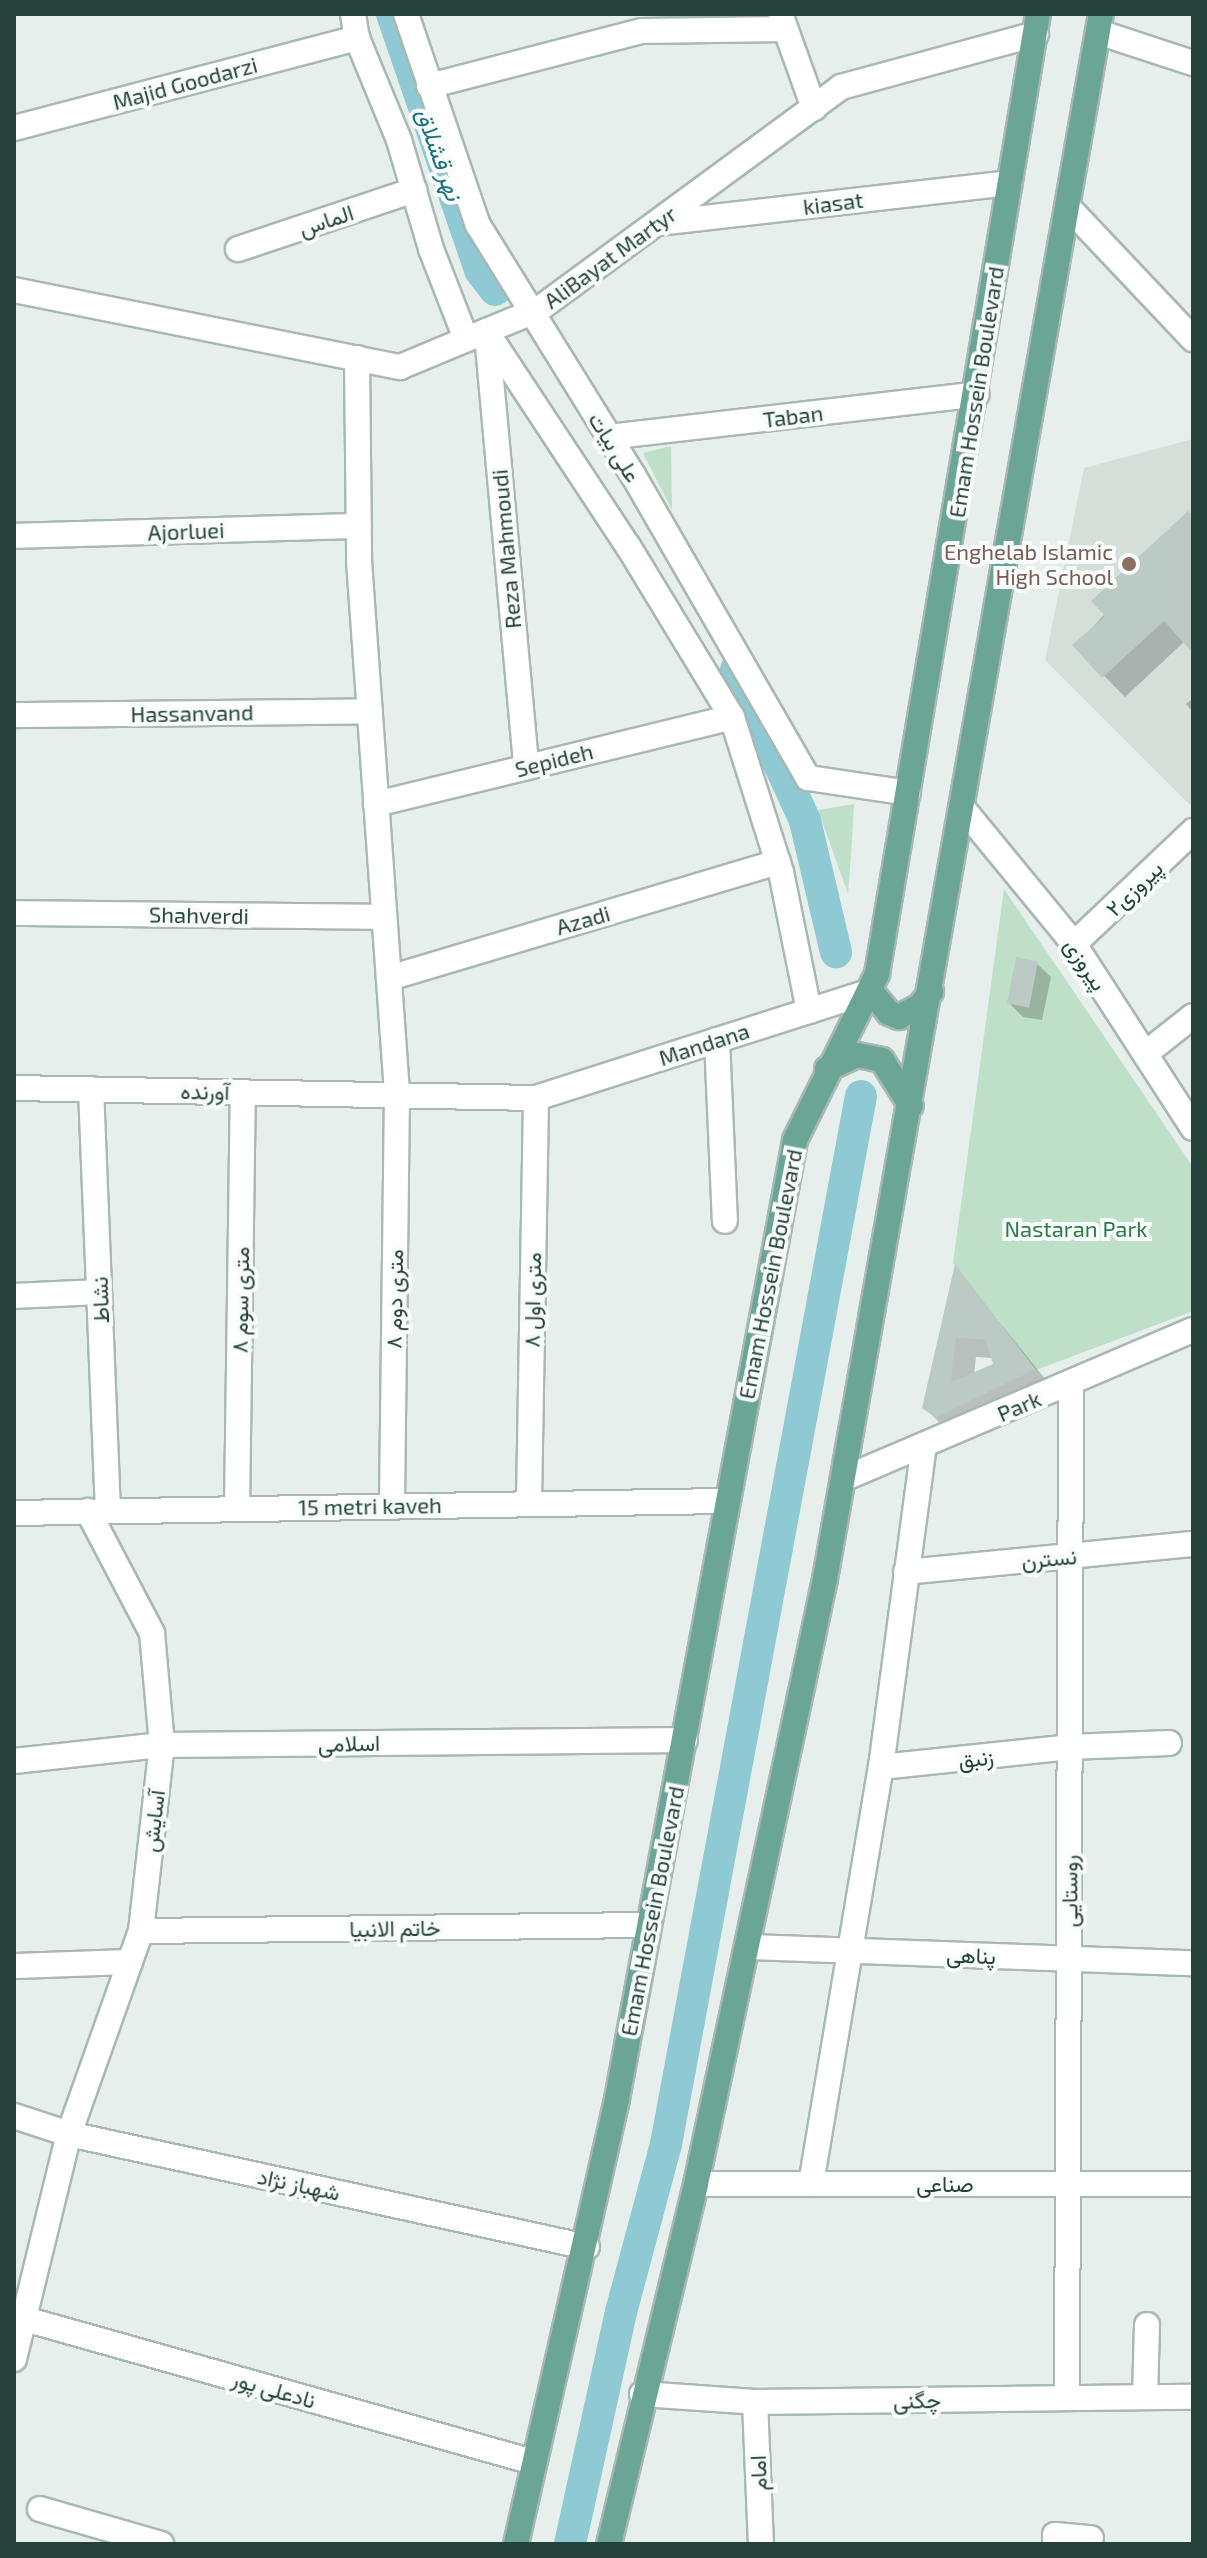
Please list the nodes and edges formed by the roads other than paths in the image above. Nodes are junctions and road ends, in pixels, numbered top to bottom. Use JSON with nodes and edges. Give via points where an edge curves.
{"nodes":[{"id":1,"x":406,"y":14,"type":"edge"},
{"id":2,"x":783,"y":21,"type":"edge"},
{"id":3,"x":1100,"y":23,"type":"edge"},
{"id":4,"x":1037,"y":24,"type":"edge"},
{"id":5,"x":355,"y":26,"type":"edge"},
{"id":6,"x":1193,"y":63,"type":"edge"},
{"id":7,"x":429,"y":86,"type":"junction"},
{"id":8,"x":814,"y":108,"type":"junction"},
{"id":9,"x":14,"y":128,"type":"edge"},
{"id":10,"x":1010,"y":183,"type":"junction"},
{"id":11,"x":414,"y":190,"type":"junction"},
{"id":12,"x":1068,"y":207,"type":"junction"},
{"id":13,"x":656,"y":223,"type":"junction"},
{"id":14,"x":238,"y":249,"type":"dead end"},
{"id":15,"x":14,"y":290,"type":"edge"},
{"id":16,"x":530,"y":313,"type":"junction"},
{"id":17,"x":476,"y":335,"type":"junction"},
{"id":18,"x":1193,"y":339,"type":"edge"},
{"id":19,"x":357,"y":358,"type":"junction"},
{"id":20,"x":977,"y":394,"type":"junction"},
{"id":21,"x":608,"y":437,"type":"junction"},
{"id":22,"x":359,"y":526,"type":"junction"},
{"id":23,"x":14,"y":536,"type":"edge"},
{"id":24,"x":370,"y":711,"type":"junction"},
{"id":25,"x":14,"y":715,"type":"edge"},
{"id":26,"x":732,"y":717,"type":"junction"},
{"id":27,"x":526,"y":767,"type":"junction"},
{"id":28,"x":908,"y":793,"type":"junction"},
{"id":29,"x":376,"y":804,"type":"junction"},
{"id":30,"x":964,"y":810,"type":"junction"},
{"id":31,"x":1193,"y":831,"type":"edge"},
{"id":32,"x":778,"y":862,"type":"junction"},
{"id":33,"x":14,"y":913,"type":"edge"},
{"id":34,"x":384,"y":917,"type":"junction"},
{"id":35,"x":1074,"y":944,"type":"junction"},
{"id":36,"x":389,"y":978,"type":"junction"},
{"id":37,"x":871,"y":991,"type":"junction"},
{"id":38,"x":932,"y":991,"type":"junction"},
{"id":39,"x":809,"y":1011,"type":"junction"},
{"id":40,"x":1193,"y":1016,"type":"edge"},
{"id":41,"x":717,"y":1040,"type":"junction"},
{"id":42,"x":1145,"y":1054,"type":"junction"},
{"id":43,"x":827,"y":1069,"type":"junction"},
{"id":44,"x":14,"y":1088,"type":"edge"},
{"id":45,"x":91,"y":1089,"type":"junction"},
{"id":46,"x":243,"y":1092,"type":"junction"},
{"id":47,"x":397,"y":1093,"type":"junction"},
{"id":48,"x":536,"y":1098,"type":"junction"},
{"id":49,"x":911,"y":1106,"type":"junction"},
{"id":50,"x":1193,"y":1128,"type":"edge"},
{"id":51,"x":725,"y":1221,"type":"dead end"},
{"id":52,"x":99,"y":1292,"type":"junction"},
{"id":53,"x":14,"y":1296,"type":"edge"},
{"id":54,"x":1193,"y":1330,"type":"edge"},
{"id":55,"x":1071,"y":1384,"type":"junction"},
{"id":56,"x":924,"y":1446,"type":"junction"},
{"id":57,"x":843,"y":1479,"type":"junction"},
{"id":58,"x":726,"y":1501,"type":"junction"},
{"id":59,"x":529,"y":1502,"type":"junction"},
{"id":60,"x":392,"y":1505,"type":"junction"},
{"id":61,"x":237,"y":1509,"type":"junction"},
{"id":62,"x":98,"y":1511,"type":"junction"},
{"id":63,"x":14,"y":1513,"type":"edge"},
{"id":64,"x":1193,"y":1544,"type":"edge"},
{"id":65,"x":1071,"y":1556,"type":"junction"},
{"id":66,"x":906,"y":1572,"type":"junction"},
{"id":67,"x":685,"y":1740,"type":"junction"},
{"id":68,"x":1169,"y":1743,"type":"dead end"},
{"id":69,"x":162,"y":1745,"type":"junction"},
{"id":70,"x":1070,"y":1747,"type":"junction"},
{"id":71,"x":14,"y":1761,"type":"edge"},
{"id":72,"x":881,"y":1767,"type":"junction"},
{"id":73,"x":649,"y":1925,"type":"junction"},
{"id":74,"x":141,"y":1931,"type":"junction"},
{"id":75,"x":749,"y":1947,"type":"junction"},
{"id":76,"x":850,"y":1951,"type":"junction"},
{"id":77,"x":1069,"y":1959,"type":"junction"},
{"id":78,"x":130,"y":1962,"type":"junction"},
{"id":79,"x":1193,"y":1963,"type":"edge"},
{"id":80,"x":14,"y":1966,"type":"edge"},
{"id":81,"x":14,"y":2116,"type":"edge"},
{"id":82,"x":69,"y":2134,"type":"junction"},
{"id":83,"x":696,"y":2184,"type":"junction"},
{"id":84,"x":811,"y":2184,"type":"junction"},
{"id":85,"x":1068,"y":2184,"type":"junction"},
{"id":86,"x":1193,"y":2184,"type":"edge"},
{"id":87,"x":587,"y":2247,"type":"junction"},
{"id":88,"x":19,"y":2317,"type":"edge"},
{"id":89,"x":1147,"y":2325,"type":"dead end"},
{"id":90,"x":14,"y":2359,"type":"edge"},
{"id":91,"x":642,"y":2394,"type":"junction"},
{"id":92,"x":1145,"y":2397,"type":"junction"},
{"id":93,"x":1193,"y":2397,"type":"edge"},
{"id":94,"x":1067,"y":2398,"type":"junction"},
{"id":95,"x":755,"y":2402,"type":"junction"},
{"id":96,"x":533,"y":2462,"type":"junction"},
{"id":97,"x":40,"y":2509,"type":"dead end"},
{"id":98,"x":1091,"y":2538,"type":"dead end"},
{"id":99,"x":161,"y":2544,"type":"edge"},
{"id":100,"x":516,"y":2544,"type":"edge"},
{"id":101,"x":609,"y":2544,"type":"edge"},
{"id":102,"x":761,"y":2544,"type":"edge"},
{"id":103,"x":1055,"y":2544,"type":"edge"}],
"edges":[{"from":1,"to":7,"type":"street","name":"علی بیات"},
{"from":2,"to":7,"type":"street","via":[[642,31]]},
{"from":2,"to":8,"type":"street"},
{"from":3,"to":6,"type":"street"},
{"from":3,"to":12,"type":"main road"},
{"from":4,"to":8,"type":"street","name":"AliBayat Martyr","via":[[841,87]]},
{"from":4,"to":10,"type":"main road","name":"Emam Hossein Boulevard"},
{"from":5,"to":9,"type":"street","name":"Majid Goodarzi"},
{"from":5,"to":11,"type":"street"},
{"from":7,"to":16,"type":"street","name":"علی بیات","via":[[478,225]]},
{"from":8,"to":13,"type":"street","name":"AliBayat Martyr"},
{"from":10,"to":13,"type":"street","name":"kiasat"},
{"from":10,"to":20,"type":"main road","name":"Emam Hossein Boulevard"},
{"from":11,"to":14,"type":"street","name":"الماس"},
{"from":11,"to":17,"type":"street"},
{"from":12,"to":18,"type":"street"},
{"from":12,"to":30,"type":"main road"},
{"from":13,"to":16,"type":"street","name":"AliBayat Martyr"},
{"from":15,"to":19,"type":"street","name":"AliBayat Martyr"},
{"from":16,"to":17,"type":"street","name":"AliBayat Martyr"},
{"from":16,"to":21,"type":"street","name":"علی بیات"},
{"from":17,"to":19,"type":"street","name":"AliBayat Martyr","via":[[400,367]]},
{"from":17,"to":26,"type":"street","name":"علی بیات","via":[[628,546]]},
{"from":17,"to":27,"type":"street","name":"Reza Mahmoudi"},
{"from":19,"to":22,"type":"street"},
{"from":20,"to":21,"type":"street","name":"Taban"},
{"from":20,"to":28,"type":"main road","name":"Emam Hossein Boulevard"},
{"from":21,"to":28,"type":"street","name":"علی بیات","via":[[808,778]]},
{"from":22,"to":23,"type":"street","name":"Ajorluei"},
{"from":22,"to":24,"type":"street"},
{"from":24,"to":25,"type":"street","name":"Hassanvand"},
{"from":24,"to":29,"type":"street"},
{"from":26,"to":27,"type":"street","name":"Sepideh"},
{"from":26,"to":32,"type":"street","name":"علی بیات"},
{"from":27,"to":29,"type":"street","name":"Sepideh"},
{"from":28,"to":37,"type":"main road","name":"Emam Hossein Boulevard"},
{"from":29,"to":34,"type":"street"},
{"from":30,"to":35,"type":"street","name":"پیروزی"},
{"from":30,"to":38,"type":"main road"},
{"from":31,"to":35,"type":"street","name":"پیروزی۲"},
{"from":32,"to":36,"type":"street","name":"Azadi"},
{"from":32,"to":39,"type":"street","name":"علی بیات"},
{"from":33,"to":34,"type":"street","name":"Shahverdi"},
{"from":34,"to":36,"type":"street"},
{"from":35,"to":42,"type":"street","name":"پیروزی"},
{"from":36,"to":47,"type":"street"},
{"from":37,"to":38,"type":"main road","via":[[899,1017],[920,1006]]},
{"from":37,"to":39,"type":"street","name":"Mandana"},
{"from":37,"to":43,"type":"main road","name":"Emam Hossein Boulevard"},
{"from":38,"to":49,"type":"main road"},
{"from":39,"to":41,"type":"street","name":"Mandana"},
{"from":40,"to":42,"type":"street"},
{"from":41,"to":48,"type":"street","name":"Mandana"},
{"from":41,"to":51,"type":"street"},
{"from":42,"to":50,"type":"street","name":"پیروزی"},
{"from":43,"to":49,"type":"main road","via":[[857,1055],[882,1060]]},
{"from":43,"to":58,"type":"main road","name":"Emam Hossein Boulevard","via":[[795,1140]]},
{"from":44,"to":45,"type":"street","name":"آورنده"},
{"from":45,"to":46,"type":"street","name":"آورنده"},
{"from":45,"to":52,"type":"street","name":"نشاط"},
{"from":46,"to":47,"type":"street","name":"آورنده"},
{"from":46,"to":61,"type":"street","name":"۸ متری سوم"},
{"from":47,"to":48,"type":"street","name":"Mandana"},
{"from":47,"to":60,"type":"street","name":"۸ متری دوم"},
{"from":48,"to":59,"type":"street","name":"۸ متری اول"},
{"from":49,"to":57,"type":"main road"},
{"from":52,"to":53,"type":"street"},
{"from":52,"to":62,"type":"street","name":"نشاط"},
{"from":54,"to":55,"type":"street","name":"Park"},
{"from":55,"to":56,"type":"street","name":"Park"},
{"from":55,"to":65,"type":"street","name":"روستایی"},
{"from":56,"to":57,"type":"street","name":"Park"},
{"from":56,"to":66,"type":"street"},
{"from":57,"to":75,"type":"main road"},
{"from":58,"to":59,"type":"street","name":"15 metri kaveh"},
{"from":58,"to":67,"type":"main road","name":"Emam Hossein Boulevard"},
{"from":59,"to":60,"type":"street","name":"15 metri kaveh"},
{"from":60,"to":61,"type":"street","name":"15 metri kaveh"},
{"from":61,"to":62,"type":"street","name":"15 metri kaveh"},
{"from":62,"to":63,"type":"street","name":"15 metri kaveh"},
{"from":62,"to":69,"type":"street","name":"آسایش","via":[[152,1633]]},
{"from":64,"to":65,"type":"street","name":"نسترن"},
{"from":65,"to":66,"type":"street","name":"نسترن"},
{"from":65,"to":70,"type":"street","name":"روستایی"},
{"from":66,"to":72,"type":"street"},
{"from":67,"to":69,"type":"street","name":"اسلامی"},
{"from":67,"to":73,"type":"main road","name":"Emam Hossein Boulevard"},
{"from":68,"to":70,"type":"street","name":"زنبق"},
{"from":69,"to":71,"type":"street","name":"اسلامی"},
{"from":69,"to":74,"type":"street","name":"آسایش"},
{"from":70,"to":72,"type":"street","name":"زنبق"},
{"from":70,"to":77,"type":"street","name":"روستایی"},
{"from":72,"to":76,"type":"street"},
{"from":73,"to":74,"type":"street","name":"خاتم الانبیا"},
{"from":73,"to":87,"type":"main road","name":"Emam Hossein Boulevard"},
{"from":74,"to":78,"type":"street","name":"آسایش"},
{"from":75,"to":76,"type":"street","name":"پناهی"},
{"from":75,"to":83,"type":"main road"},
{"from":76,"to":77,"type":"street","name":"پناهی"},
{"from":76,"to":84,"type":"street"},
{"from":77,"to":79,"type":"street","name":"پناهی"},
{"from":77,"to":85,"type":"street","name":"روستایی"},
{"from":78,"to":80,"type":"street"},
{"from":78,"to":82,"type":"street","name":"آسایش"},
{"from":81,"to":82,"type":"street","name":"شهباز نژاد"},
{"from":82,"to":87,"type":"street","name":"شهباز نژاد"},
{"from":82,"to":88,"type":"street","name":"آسایش"},
{"from":83,"to":84,"type":"street","name":"صناعی"},
{"from":83,"to":91,"type":"main road"},
{"from":84,"to":85,"type":"street","name":"صناعی"},
{"from":85,"to":86,"type":"street","name":"صناعی"},
{"from":85,"to":94,"type":"street","name":"روستایی"},
{"from":87,"to":96,"type":"main road","name":"Emam Hossein Boulevard"},
{"from":88,"to":90,"type":"street","name":"آسایش"},
{"from":88,"to":96,"type":"street","name":"نادعلی پور"},
{"from":89,"to":92,"type":"street"},
{"from":91,"to":95,"type":"street","name":"چگنی"},
{"from":91,"to":101,"type":"main road"},
{"from":92,"to":93,"type":"street","name":"چگنی"},
{"from":92,"to":94,"type":"street","name":"چگنی"},
{"from":94,"to":95,"type":"street","name":"چگنی"},
{"from":95,"to":102,"type":"street","name":"امام"},
{"from":96,"to":100,"type":"main road","name":"Emam Hossein Boulevard"},
{"from":97,"to":99,"type":"street"},
{"from":98,"to":103,"type":"street","via":[[1055,2535]]}]}
